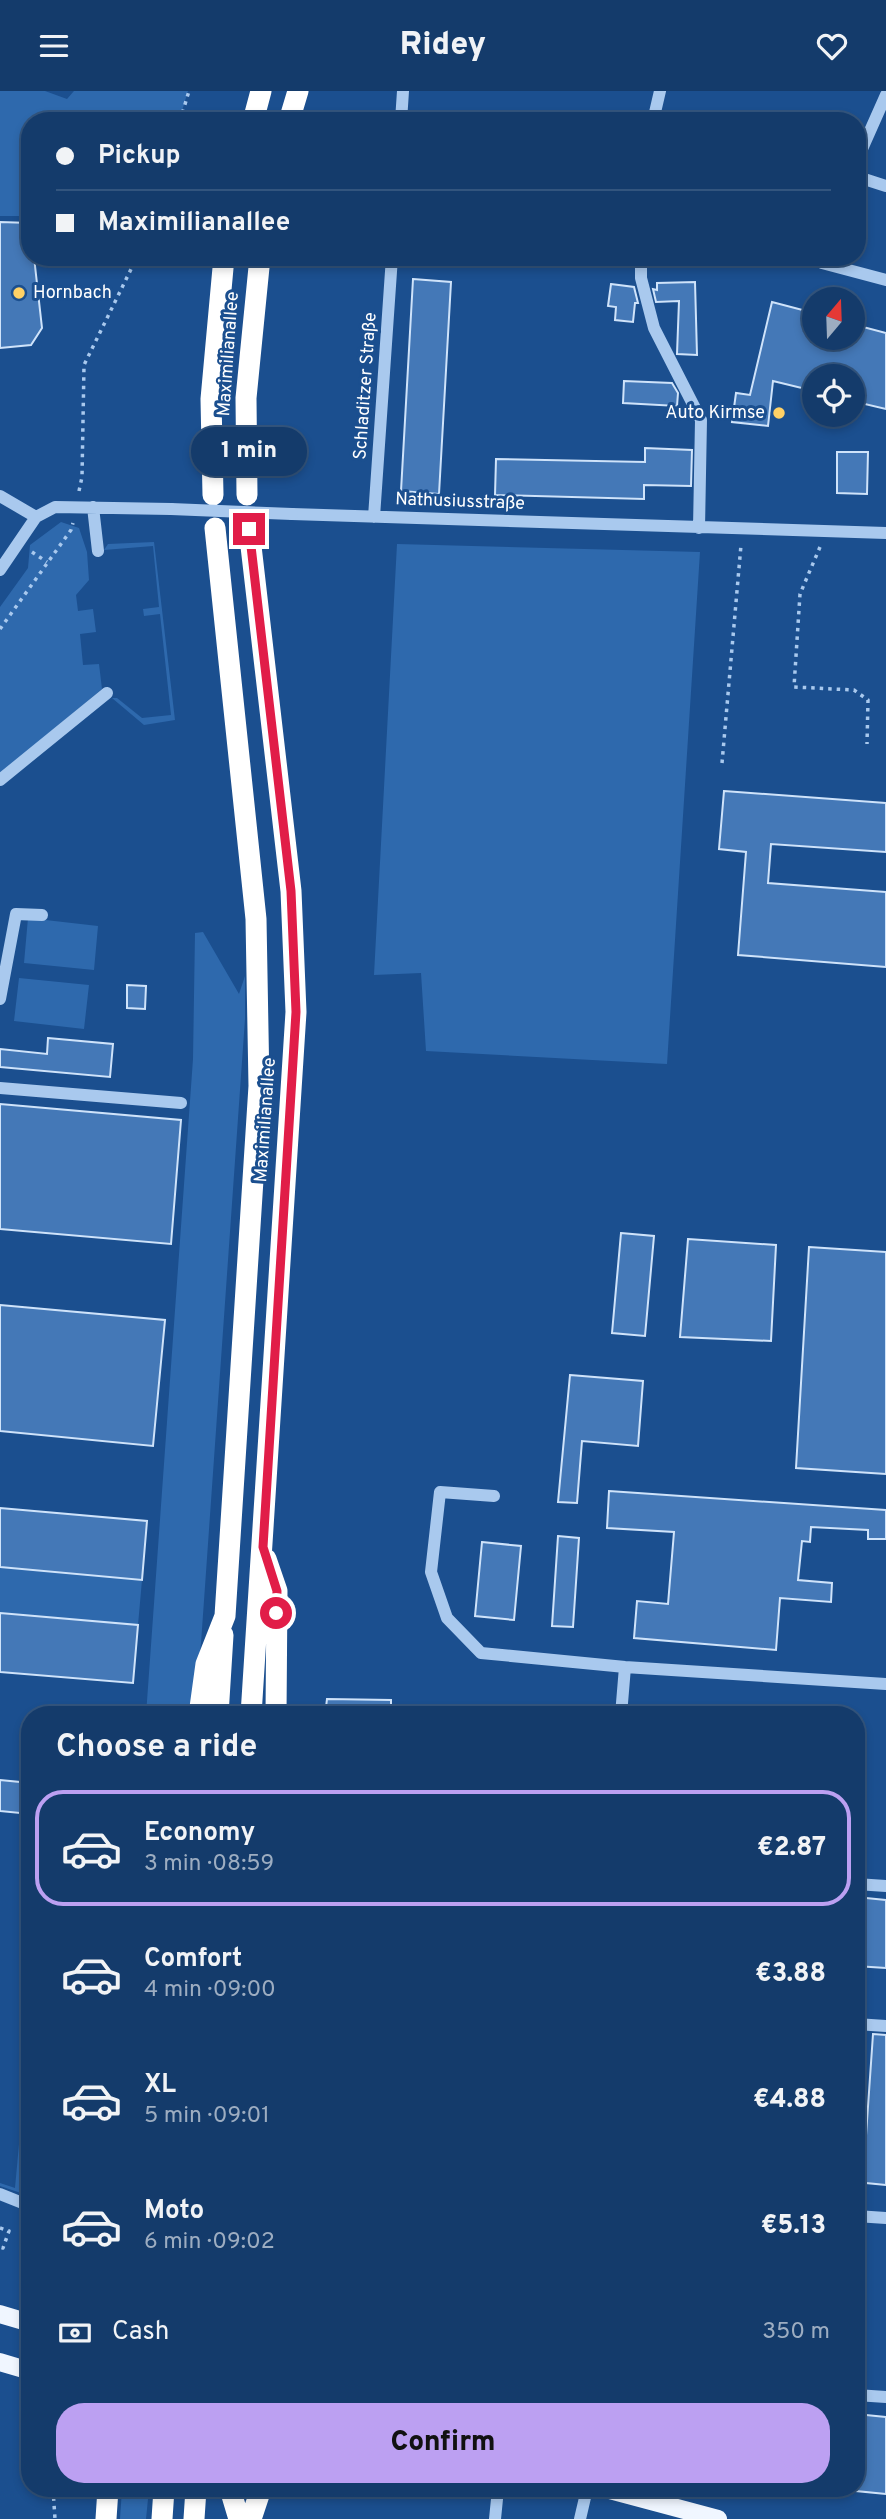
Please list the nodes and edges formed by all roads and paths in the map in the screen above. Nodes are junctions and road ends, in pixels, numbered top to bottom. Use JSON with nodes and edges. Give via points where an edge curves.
{"nodes":[{"id":1,"x":188,"y":91,"type":"edge"},
{"id":2,"x":261,"y":91,"type":"edge"},
{"id":3,"x":298,"y":91,"type":"edge"},
{"id":4,"x":403,"y":91,"type":"edge"},
{"id":5,"x":660,"y":91,"type":"edge"},
{"id":6,"x":886,"y":95,"type":"edge"},
{"id":7,"x":182,"y":112,"type":"edge"},
{"id":8,"x":255,"y":112,"type":"edge"},
{"id":9,"x":292,"y":112,"type":"edge"},
{"id":10,"x":402,"y":112,"type":"edge"},
{"id":11,"x":655,"y":112,"type":"edge"},
{"id":12,"x":866,"y":139,"type":"edge"},
{"id":13,"x":866,"y":180,"type":"edge"},
{"id":14,"x":886,"y":186,"type":"edge"},
{"id":15,"x":133,"y":266,"type":"edge"},
{"id":16,"x":223,"y":266,"type":"edge"},
{"id":17,"x":259,"y":266,"type":"edge"},
{"id":18,"x":391,"y":266,"type":"edge"},
{"id":19,"x":641,"y":266,"type":"edge"},
{"id":20,"x":830,"y":266,"type":"edge"},
{"id":21,"x":886,"y":280,"type":"edge"},
{"id":22,"x":213,"y":495,"type":"dead end"},
{"id":23,"x":247,"y":495,"type":"dead end"},
{"id":24,"x":0,"y":496,"type":"edge"},
{"id":25,"x":76,"y":506,"type":"junction"},
{"id":26,"x":93,"y":507,"type":"junction"},
{"id":27,"x":36,"y":517,"type":"junction"},
{"id":28,"x":374,"y":517,"type":"junction"},
{"id":29,"x":215,"y":528,"type":"dead end"},
{"id":30,"x":699,"y":528,"type":"junction"},
{"id":31,"x":249,"y":529,"type":"dead end"},
{"id":32,"x":742,"y":529,"type":"junction"},
{"id":33,"x":826,"y":532,"type":"junction"},
{"id":34,"x":886,"y":533,"type":"edge"},
{"id":35,"x":98,"y":551,"type":"dead end"},
{"id":36,"x":1,"y":566,"type":"edge"},
{"id":37,"x":0,"y":629,"type":"edge"},
{"id":38,"x":107,"y":693,"type":"dead end"},
{"id":39,"x":867,"y":744,"type":"dead end"},
{"id":40,"x":722,"y":763,"type":"dead end"},
{"id":41,"x":0,"y":780,"type":"edge"},
{"id":42,"x":42,"y":915,"type":"dead end"},
{"id":43,"x":0,"y":999,"type":"edge"},
{"id":44,"x":0,"y":1088,"type":"edge"},
{"id":45,"x":181,"y":1103,"type":"dead end"},
{"id":46,"x":494,"y":1496,"type":"dead end"},
{"id":47,"x":263,"y":1547,"type":"junction"},
{"id":48,"x":225,"y":1616,"type":"junction"},
{"id":49,"x":625,"y":1667,"type":"junction"},
{"id":50,"x":886,"y":1684,"type":"edge"},
{"id":51,"x":200,"y":1706,"type":"edge"},
{"id":52,"x":219,"y":1706,"type":"edge"},
{"id":53,"x":252,"y":1706,"type":"edge"},
{"id":54,"x":276,"y":1706,"type":"edge"},
{"id":55,"x":622,"y":1706,"type":"edge"},
{"id":56,"x":865,"y":1884,"type":"edge"},
{"id":57,"x":886,"y":1885,"type":"edge"},
{"id":58,"x":865,"y":2025,"type":"edge"},
{"id":59,"x":886,"y":2026,"type":"edge"},
{"id":60,"x":0,"y":2194,"type":"edge"},
{"id":61,"x":21,"y":2202,"type":"edge"},
{"id":62,"x":865,"y":2217,"type":"edge"},
{"id":63,"x":886,"y":2218,"type":"edge"},
{"id":64,"x":0,"y":2228,"type":"edge"},
{"id":65,"x":0,"y":2247,"type":"edge"},
{"id":66,"x":0,"y":2314,"type":"edge"},
{"id":67,"x":21,"y":2320,"type":"edge"},
{"id":68,"x":0,"y":2363,"type":"edge"},
{"id":69,"x":21,"y":2369,"type":"edge"},
{"id":70,"x":865,"y":2396,"type":"edge"},
{"id":71,"x":886,"y":2397,"type":"edge"},
{"id":72,"x":54,"y":2497,"type":"edge"},
{"id":73,"x":107,"y":2497,"type":"edge"},
{"id":74,"x":163,"y":2497,"type":"edge"},
{"id":75,"x":196,"y":2497,"type":"edge"},
{"id":76,"x":232,"y":2497,"type":"edge"},
{"id":77,"x":258,"y":2497,"type":"edge"},
{"id":78,"x":497,"y":2497,"type":"edge"},
{"id":79,"x":585,"y":2497,"type":"edge"},
{"id":80,"x":636,"y":2497,"type":"edge"},
{"id":81,"x":55,"y":2519,"type":"edge"},
{"id":82,"x":106,"y":2519,"type":"edge"},
{"id":83,"x":162,"y":2519,"type":"edge"},
{"id":84,"x":194,"y":2519,"type":"edge"},
{"id":85,"x":239,"y":2519,"type":"edge"},
{"id":86,"x":251,"y":2519,"type":"edge"},
{"id":87,"x":495,"y":2519,"type":"edge"},
{"id":88,"x":580,"y":2519,"type":"edge"},
{"id":89,"x":718,"y":2519,"type":"edge"}],
"edges":[{"from":1,"to":7,"type":"path"},
{"from":2,"to":8,"type":"highway"},
{"from":3,"to":9,"type":"highway"},
{"from":4,"to":10,"type":"street"},
{"from":5,"to":11,"type":"street"},
{"from":6,"to":12,"type":"street"},
{"from":13,"to":14,"type":"street"},
{"from":15,"to":25,"type":"path","via":[[84,365],[82,477]]},
{"from":16,"to":22,"type":"highway","via":[[211,399]]},
{"from":17,"to":23,"type":"highway","name":"Maximilianallee","via":[[246,398]]},
{"from":18,"to":28,"type":"street","name":"Schladitzer Straße"},
{"from":19,"to":30,"type":"street","via":[[654,328],[701,420]]},
{"from":20,"to":21,"type":"street"},
{"from":24,"to":27,"type":"street"},
{"from":25,"to":26,"type":"street","name":"Nathusiusstraße"},
{"from":25,"to":27,"type":"street","name":"Nathusiusstraße","via":[[55,507]]},
{"from":25,"to":37,"type":"path","via":[[71,530]]},
{"from":26,"to":28,"type":"street","name":"Nathusiusstraße","bridge":true},
{"from":26,"to":35,"type":"street"},
{"from":27,"to":36,"type":"street"},
{"from":28,"to":30,"type":"street","name":"Nathusiusstraße"},
{"from":29,"to":48,"type":"highway","via":[[256,919],[259,1086]]},
{"from":30,"to":32,"type":"street","name":"Nathusiusstraße"},
{"from":31,"to":47,"type":"highway","name":"Maximilianallee","via":[[291,891],[296,1012]]},
{"from":32,"to":33,"type":"street","name":"Nathusiusstraße"},
{"from":32,"to":40,"type":"path"},
{"from":33,"to":34,"type":"street","name":"Nathusiusstraße"},
{"from":33,"to":39,"type":"path","via":[[800,594],[794,687],[854,690],[868,700]]},
{"from":38,"to":41,"type":"street"},
{"from":42,"to":43,"type":"street","via":[[16,914]]},
{"from":44,"to":45,"type":"street"},
{"from":46,"to":49,"type":"street","via":[[440,1492],[432,1573],[447,1618],[481,1653]]},
{"from":47,"to":53,"type":"highway","name":"Maximilianallee"},
{"from":47,"to":54,"type":"highway","via":[[277,1591]]},
{"from":48,"to":51,"type":"highway","via":[[206,1664]]},
{"from":48,"to":52,"type":"highway"},
{"from":49,"to":50,"type":"street"},
{"from":49,"to":55,"type":"street"},
{"from":56,"to":57,"type":"street"},
{"from":58,"to":59,"type":"street"},
{"from":60,"to":61,"type":"street"},
{"from":62,"to":63,"type":"street"},
{"from":64,"to":65,"type":"path","via":[[9,2231]]},
{"from":66,"to":67,"type":"main road"},
{"from":68,"to":69,"type":"main road"},
{"from":70,"to":71,"type":"street"},
{"from":72,"to":81,"type":"path"},
{"from":73,"to":82,"type":"highway"},
{"from":74,"to":83,"type":"highway"},
{"from":75,"to":84,"type":"highway"},
{"from":76,"to":85,"type":"highway"},
{"from":77,"to":86,"type":"highway"},
{"from":78,"to":87,"type":"street"},
{"from":79,"to":88,"type":"street"},
{"from":80,"to":89,"type":"main road"}]}
